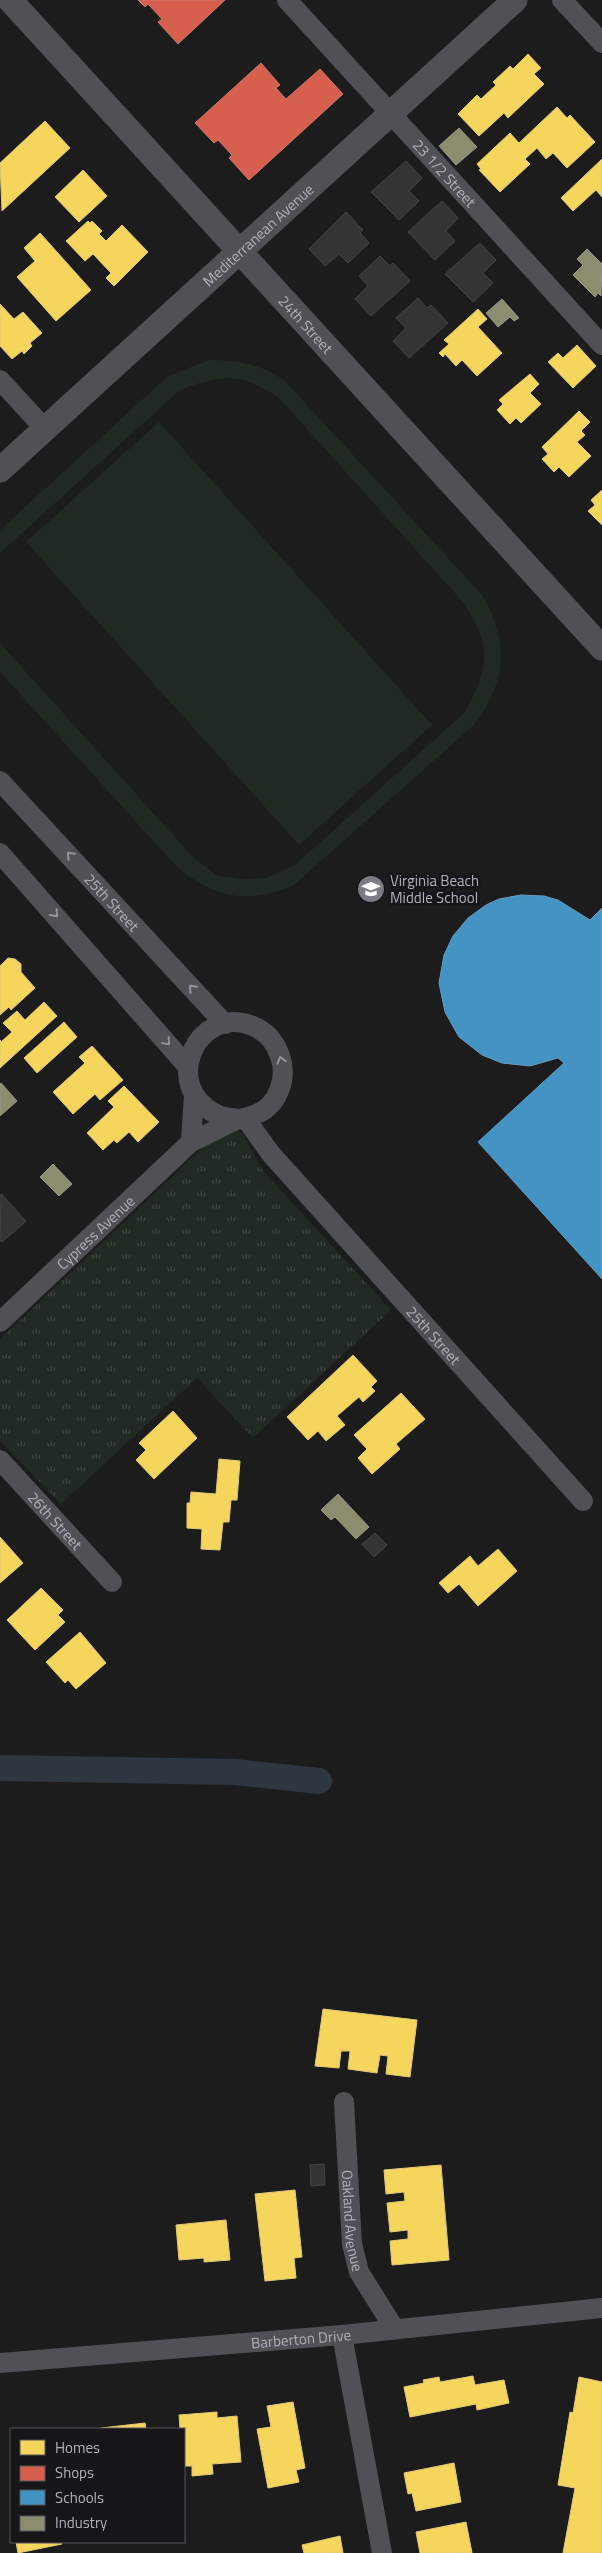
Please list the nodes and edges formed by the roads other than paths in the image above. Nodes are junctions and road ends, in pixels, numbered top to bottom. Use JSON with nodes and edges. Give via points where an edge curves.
{"nodes":[{"id":1,"x":10,"y":0,"type":"edge"},
{"id":2,"x":287,"y":0,"type":"edge"},
{"id":3,"x":515,"y":0,"type":"edge"},
{"id":4,"x":562,"y":0,"type":"edge"},
{"id":5,"x":602,"y":43,"type":"edge"},
{"id":6,"x":391,"y":114,"type":"junction"},
{"id":7,"x":239,"y":252,"type":"junction"},
{"id":8,"x":602,"y":345,"type":"edge"},
{"id":9,"x":0,"y":380,"type":"edge"},
{"id":10,"x":45,"y":429,"type":"junction"},
{"id":11,"x":0,"y":470,"type":"edge"},
{"id":12,"x":602,"y":648,"type":"edge"},
{"id":13,"x":0,"y":781,"type":"edge"},
{"id":14,"x":0,"y":853,"type":"edge"},
{"id":15,"x":225,"y":1024,"type":"junction"},
{"id":16,"x":188,"y":1067,"type":"junction"},
{"id":17,"x":194,"y":1094,"type":"junction"},
{"id":18,"x":276,"y":1097,"type":"junction"},
{"id":19,"x":242,"y":1118,"type":"junction"},
{"id":20,"x":191,"y":1142,"type":"junction"},
{"id":21,"x":285,"y":1169,"type":"junction"},
{"id":22,"x":0,"y":1322,"type":"edge"},
{"id":23,"x":0,"y":1460,"type":"edge"},
{"id":24,"x":583,"y":1501,"type":"dead end"},
{"id":25,"x":112,"y":1582,"type":"dead end"},
{"id":26,"x":344,"y":2102,"type":"dead end"},
{"id":27,"x":602,"y":2308,"type":"edge"},
{"id":28,"x":394,"y":2328,"type":"junction"},
{"id":29,"x":342,"y":2335,"type":"junction"},
{"id":30,"x":0,"y":2363,"type":"edge"},
{"id":31,"x":382,"y":2553,"type":"edge"}],
"edges":[{"from":1,"to":7,"type":"street","name":"24th Street"},
{"from":2,"to":6,"type":"street","name":"23 1/2 Street"},
{"from":3,"to":6,"type":"street","name":"Mediterranean Avenue"},
{"from":4,"to":5,"type":"street"},
{"from":6,"to":7,"type":"street","name":"Mediterranean Avenue"},
{"from":6,"to":8,"type":"street","name":"23 1/2 Street"},
{"from":7,"to":10,"type":"street","name":"Mediterranean Avenue"},
{"from":7,"to":12,"type":"street","name":"24th Street"},
{"from":9,"to":10,"type":"street"},
{"from":10,"to":11,"type":"street","name":"Mediterranean Avenue"},
{"from":15,"to":13,"type":"street","name":"25th Street","one_way":true},
{"from":14,"to":16,"type":"street","one_way":true},
{"from":15,"to":16,"type":"street","name":"25th Street","via":[[202,1036],[192,1051]]},
{"from":18,"to":15,"type":"street","name":"25th Street","one_way":true,"via":[[284,1066],[276,1045],[262,1030],[247,1024]]},
{"from":16,"to":17,"type":"street","via":[[188,1079]]},
{"from":17,"to":19,"type":"street","via":[[204,1107],[218,1116]]},
{"from":17,"to":20,"type":"street"},
{"from":18,"to":19,"type":"street","via":[[265,1110]]},
{"from":18,"to":21,"type":"street","name":"25th Street","via":[[268,1123],[272,1143]]},
{"from":19,"to":20,"type":"street","name":"Cypress Avenue"},
{"from":19,"to":21,"type":"street","name":"25th Street"},
{"from":20,"to":22,"type":"street","name":"Cypress Avenue"},
{"from":21,"to":24,"type":"street","name":"25th Street"},
{"from":23,"to":25,"type":"street","name":"26th Street"},
{"from":26,"to":28,"type":"street","name":"Oakland Avenue","via":[[352,2244],[359,2272]]},
{"from":27,"to":28,"type":"street","name":"Barberton Drive"},
{"from":28,"to":29,"type":"street","name":"Barberton Drive"},
{"from":29,"to":30,"type":"street","name":"Barberton Drive"},
{"from":29,"to":31,"type":"street"}]}
